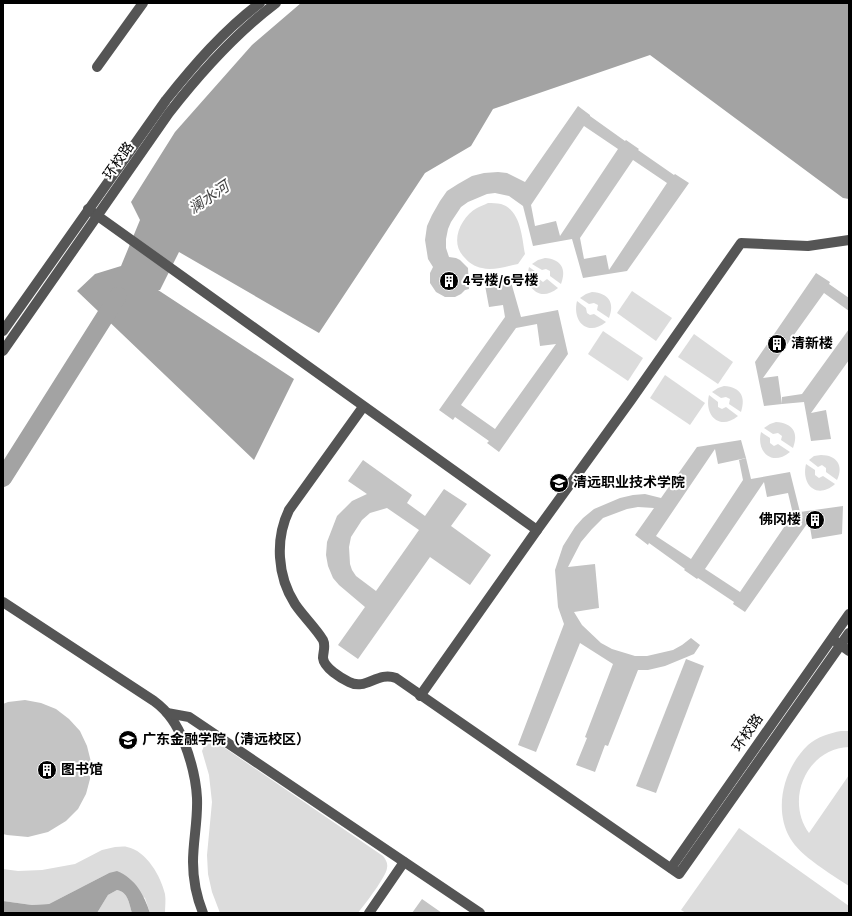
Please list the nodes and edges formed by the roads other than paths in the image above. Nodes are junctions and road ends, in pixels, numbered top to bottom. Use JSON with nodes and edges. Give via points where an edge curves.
{"nodes":[{"id":1,"x":143,"y":3,"type":"edge"},
{"id":2,"x":276,"y":3,"type":"edge"},
{"id":3,"x":257,"y":4,"type":"edge"},
{"id":4,"x":97,"y":67,"type":"dead end"},
{"id":5,"x":88,"y":210,"type":"junction"},
{"id":6,"x":97,"y":216,"type":"junction"},
{"id":7,"x":849,"y":240,"type":"edge"},
{"id":8,"x":3,"y":331,"type":"edge"},
{"id":9,"x":3,"y":351,"type":"edge"},
{"id":10,"x":363,"y":406,"type":"junction"},
{"id":11,"x":537,"y":530,"type":"junction"},
{"id":12,"x":3,"y":602,"type":"edge"},
{"id":13,"x":849,"y":614,"type":"edge"},
{"id":14,"x":849,"y":633,"type":"edge"},
{"id":15,"x":831,"y":639,"type":"junction"},
{"id":16,"x":840,"y":645,"type":"junction"},
{"id":17,"x":849,"y":651,"type":"edge"},
{"id":18,"x":420,"y":696,"type":"junction"},
{"id":19,"x":167,"y":713,"type":"junction"},
{"id":20,"x":404,"y":862,"type":"junction"},
{"id":21,"x":675,"y":871,"type":"junction"},
{"id":22,"x":203,"y":913,"type":"edge"},
{"id":23,"x":369,"y":913,"type":"edge"},
{"id":24,"x":480,"y":913,"type":"edge"}],
"edges":[{"from":1,"to":4,"type":"street"},
{"from":2,"to":6,"type":"street","name":"环校路","via":[[232,41],[189,87]]},
{"from":3,"to":5,"type":"street","name":"环校路","via":[[192,68],[144,130]]},
{"from":5,"to":6,"type":"street"},
{"from":5,"to":8,"type":"street","name":"环校路"},
{"from":6,"to":9,"type":"street","name":"环校路"},
{"from":6,"to":10,"type":"street"},
{"from":7,"to":11,"type":"street","via":[[808,246],[741,243]]},
{"from":10,"to":11,"type":"street"},
{"from":10,"to":18,"type":"street","via":[[289,510],[281,539],[281,568],[291,598],[324,643],[323,659],[326,666],[355,684],[366,683],[385,675],[390,676]]},
{"from":11,"to":18,"type":"street"},
{"from":12,"to":19,"type":"street","via":[[154,701]]},
{"from":13,"to":15,"type":"street","name":"环校路"},
{"from":14,"to":16,"type":"street","name":"环校路"},
{"from":15,"to":16,"type":"street"},
{"from":15,"to":21,"type":"street","name":"环校路"},
{"from":16,"to":17,"type":"street"},
{"from":16,"to":21,"type":"street","name":"环校路"},
{"from":18,"to":21,"type":"street"},
{"from":19,"to":20,"type":"street","via":[[189,717]]},
{"from":19,"to":22,"type":"street","via":[[186,748],[196,785],[197,813],[193,863]]},
{"from":20,"to":23,"type":"street"},
{"from":20,"to":24,"type":"street"}]}
